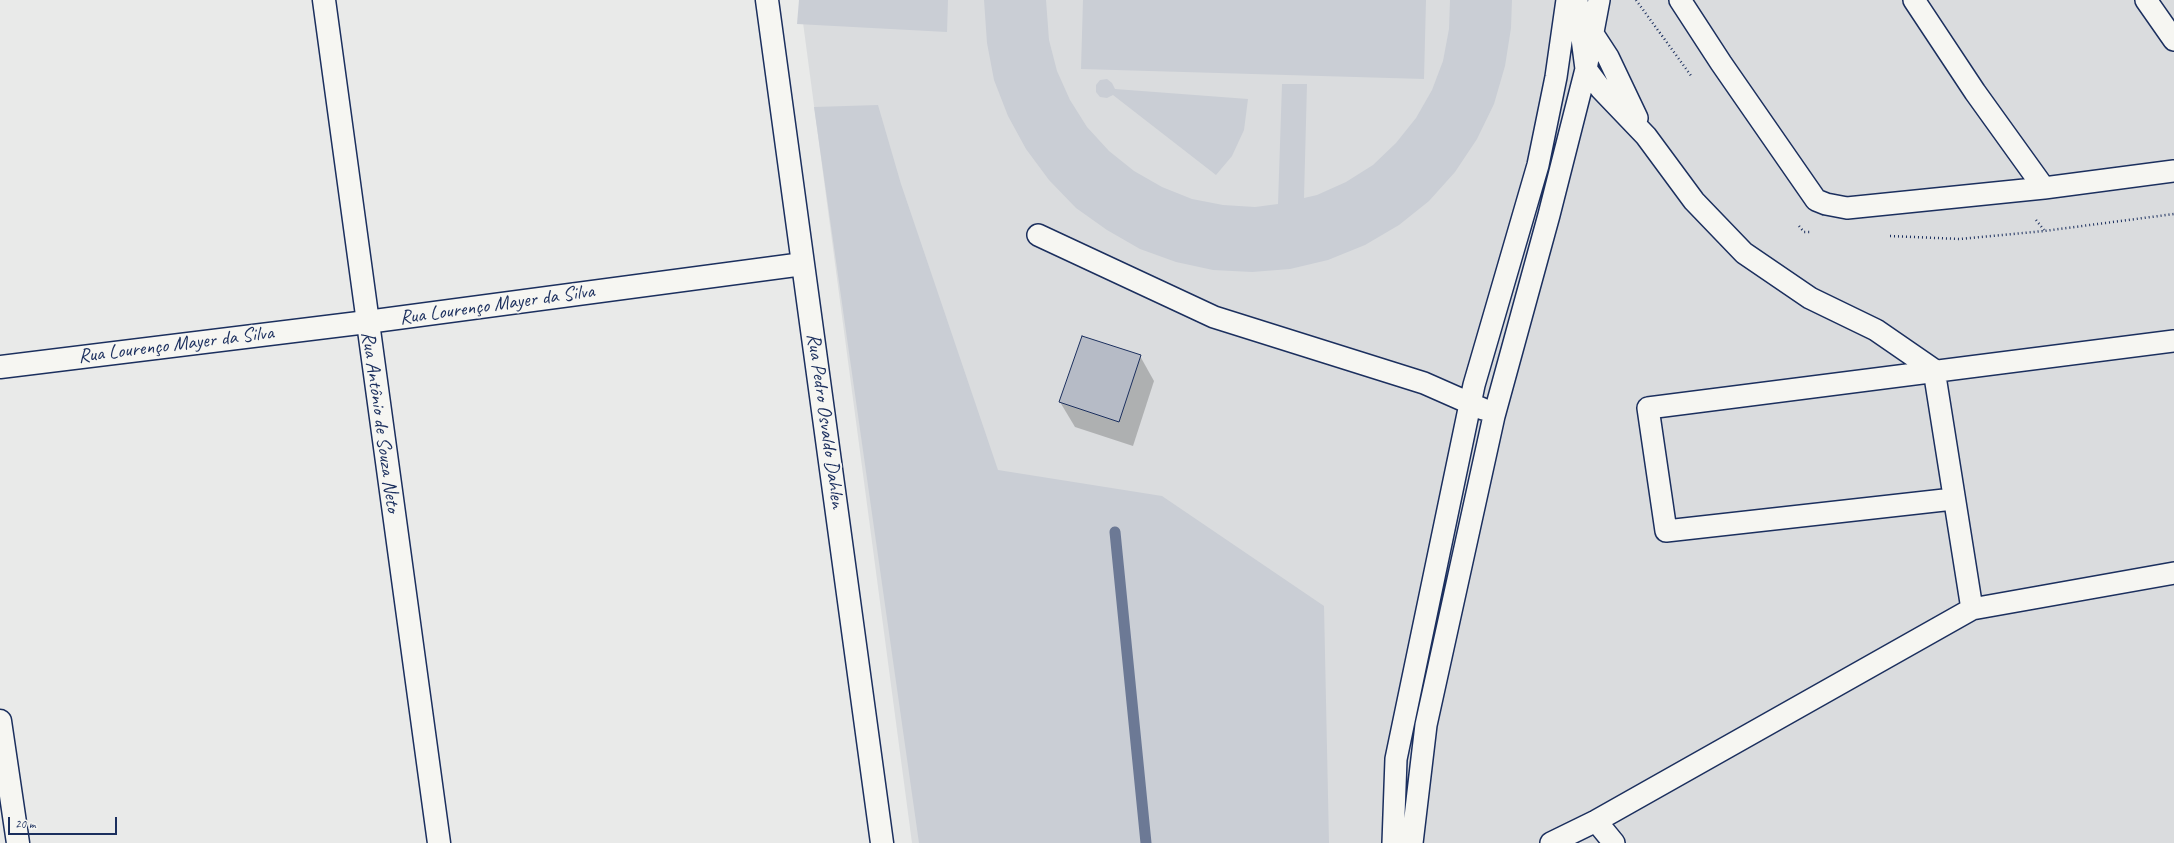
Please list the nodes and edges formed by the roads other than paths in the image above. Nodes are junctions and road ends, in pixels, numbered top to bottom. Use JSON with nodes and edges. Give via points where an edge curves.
{"nodes":[{"id":1,"x":324,"y":0,"type":"edge"},
{"id":2,"x":767,"y":0,"type":"edge"},
{"id":3,"x":1567,"y":0,"type":"edge"},
{"id":4,"x":1578,"y":0,"type":"edge"},
{"id":5,"x":1599,"y":0,"type":"edge"},
{"id":6,"x":1680,"y":0,"type":"edge"},
{"id":7,"x":1914,"y":0,"type":"edge"},
{"id":8,"x":2146,"y":0,"type":"edge"},
{"id":9,"x":1593,"y":34,"type":"junction"},
{"id":10,"x":2174,"y":40,"type":"edge"},
{"id":11,"x":1586,"y":69,"type":"junction"},
{"id":12,"x":1646,"y":136,"type":"junction"},
{"id":13,"x":2174,"y":170,"type":"edge"},
{"id":14,"x":2044,"y":188,"type":"junction"},
{"id":15,"x":1038,"y":235,"type":"dead end"},
{"id":16,"x":803,"y":264,"type":"junction"},
{"id":17,"x":367,"y":322,"type":"junction"},
{"id":18,"x":2174,"y":341,"type":"edge"},
{"id":19,"x":0,"y":367,"type":"edge"},
{"id":20,"x":1934,"y":370,"type":"junction"},
{"id":21,"x":1470,"y":403,"type":"junction"},
{"id":22,"x":1494,"y":416,"type":"junction"},
{"id":23,"x":1953,"y":499,"type":"junction"},
{"id":24,"x":2174,"y":573,"type":"edge"},
{"id":25,"x":1972,"y":609,"type":"junction"},
{"id":26,"x":0,"y":722,"type":"edge"},
{"id":27,"x":3,"y":761,"type":"edge"},
{"id":28,"x":1596,"y":821,"type":"junction"},
{"id":29,"x":18,"y":843,"type":"edge"},
{"id":30,"x":438,"y":843,"type":"edge"},
{"id":31,"x":882,"y":843,"type":"edge"},
{"id":32,"x":1393,"y":843,"type":"edge"},
{"id":33,"x":1412,"y":843,"type":"edge"},
{"id":34,"x":1551,"y":843,"type":"edge"},
{"id":35,"x":1614,"y":843,"type":"edge"}],
"edges":[{"from":1,"to":17,"type":"street","name":"Rua Antônio de Souza Neto"},
{"from":2,"to":16,"type":"street","name":"Rua Pedro Osvaldo Dahlen"},
{"from":3,"to":21,"type":"lane","via":[[1556,77],[1538,165]]},
{"from":4,"to":11,"type":"lane"},
{"from":5,"to":9,"type":"lane"},
{"from":6,"to":14,"type":"lane","via":[[1816,200],[1847,208]]},
{"from":7,"to":14,"type":"lane","via":[[1975,92]]},
{"from":8,"to":10,"type":"lane"},
{"from":9,"to":11,"type":"lane"},
{"from":9,"to":12,"type":"lane","via":[[1608,57]]},
{"from":11,"to":12,"type":"lane","via":[[1601,89]]},
{"from":11,"to":22,"type":"lane"},
{"from":12,"to":20,"type":"lane","via":[[1694,201],[1744,253],[1810,298],[1876,330]]},
{"from":13,"to":14,"type":"lane"},
{"from":15,"to":21,"type":"lane","via":[[1214,317],[1424,383]]},
{"from":16,"to":17,"type":"street","name":"Rua Lourenço Mayer da Silva"},
{"from":16,"to":31,"type":"street","name":"Rua Pedro Osvaldo Dahlen"},
{"from":17,"to":19,"type":"street","name":"Rua Lourenço Mayer da Silva"},
{"from":17,"to":30,"type":"street","name":"Rua Antônio de Souza Neto"},
{"from":18,"to":20,"type":"lane"},
{"from":20,"to":23,"type":"lane"},
{"from":20,"to":23,"type":"lane","via":[[1648,408],[1666,531]]},
{"from":21,"to":22,"type":"lane"},
{"from":21,"to":32,"type":"lane","via":[[1396,759]]},
{"from":22,"to":33,"type":"lane","via":[[1426,726]]},
{"from":23,"to":25,"type":"lane"},
{"from":24,"to":25,"type":"lane"},
{"from":25,"to":28,"type":"lane"},
{"from":26,"to":27,"type":"street"},
{"from":27,"to":29,"type":"street"},
{"from":28,"to":34,"type":"lane"},
{"from":28,"to":35,"type":"lane"}]}
